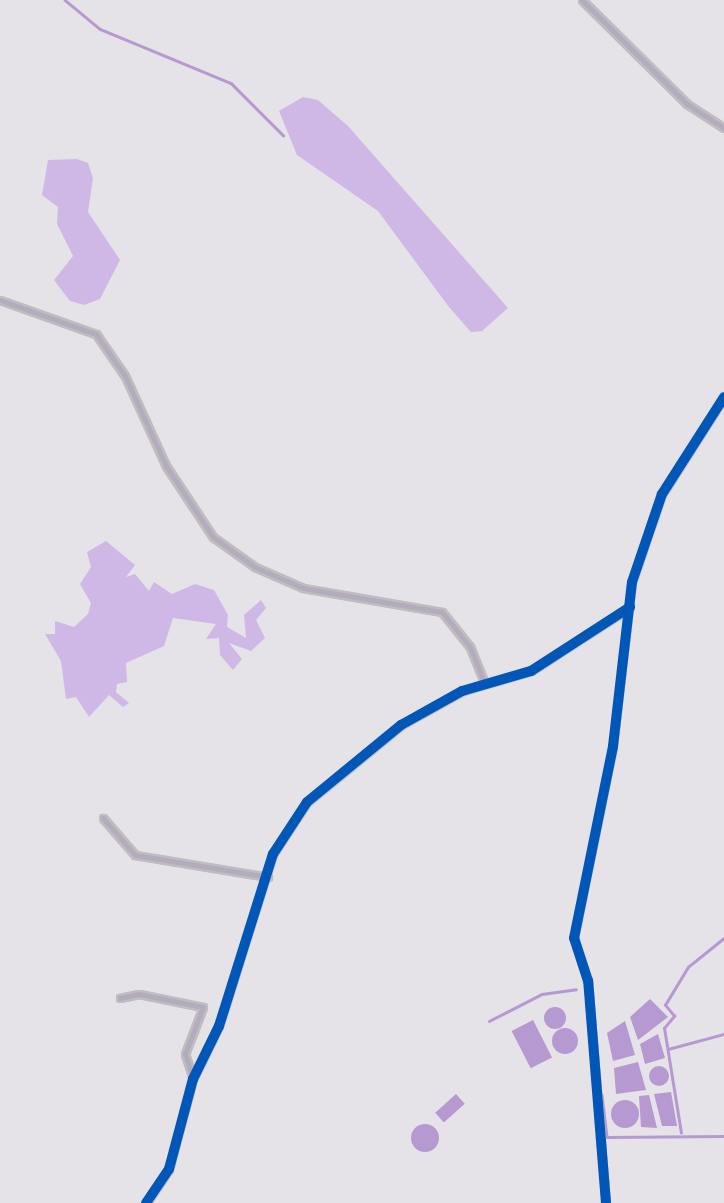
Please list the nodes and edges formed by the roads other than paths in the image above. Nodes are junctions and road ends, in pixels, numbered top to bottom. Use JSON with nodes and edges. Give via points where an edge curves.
{"nodes":[{"id":1,"x":582,"y":0,"type":"edge"},
{"id":2,"x":724,"y":128,"type":"edge"},
{"id":3,"x":0,"y":300,"type":"edge"},
{"id":4,"x":724,"y":397,"type":"edge"},
{"id":5,"x":631,"y":607,"type":"junction"},
{"id":6,"x":484,"y":682,"type":"junction"},
{"id":7,"x":103,"y":818,"type":"dead end"},
{"id":8,"x":268,"y":877,"type":"junction"},
{"id":9,"x":120,"y":998,"type":"dead end"},
{"id":10,"x":193,"y":1079,"type":"junction"},
{"id":11,"x":146,"y":1203,"type":"edge"},
{"id":12,"x":606,"y":1203,"type":"edge"}],
"edges":[{"from":1,"to":2,"type":"street","via":[[687,104]]},
{"from":3,"to":6,"type":"street","via":[[96,334],[125,376],[166,466],[214,537],[303,588],[442,612],[470,648]]},
{"from":4,"to":5,"type":"street","via":[[662,494],[632,582]]},
{"from":5,"to":6,"type":"street","via":[[531,671]]},
{"from":5,"to":12,"type":"street","via":[[613,746],[574,938],[588,981]]},
{"from":6,"to":8,"type":"street","via":[[401,725],[320,787],[284,834]]},
{"from":7,"to":8,"type":"street","via":[[135,855]]},
{"from":8,"to":10,"type":"street","via":[[219,1026]]},
{"from":9,"to":10,"type":"street","via":[[139,994],[203,1007],[185,1054]]},
{"from":10,"to":11,"type":"street","via":[[169,1169]]}]}
